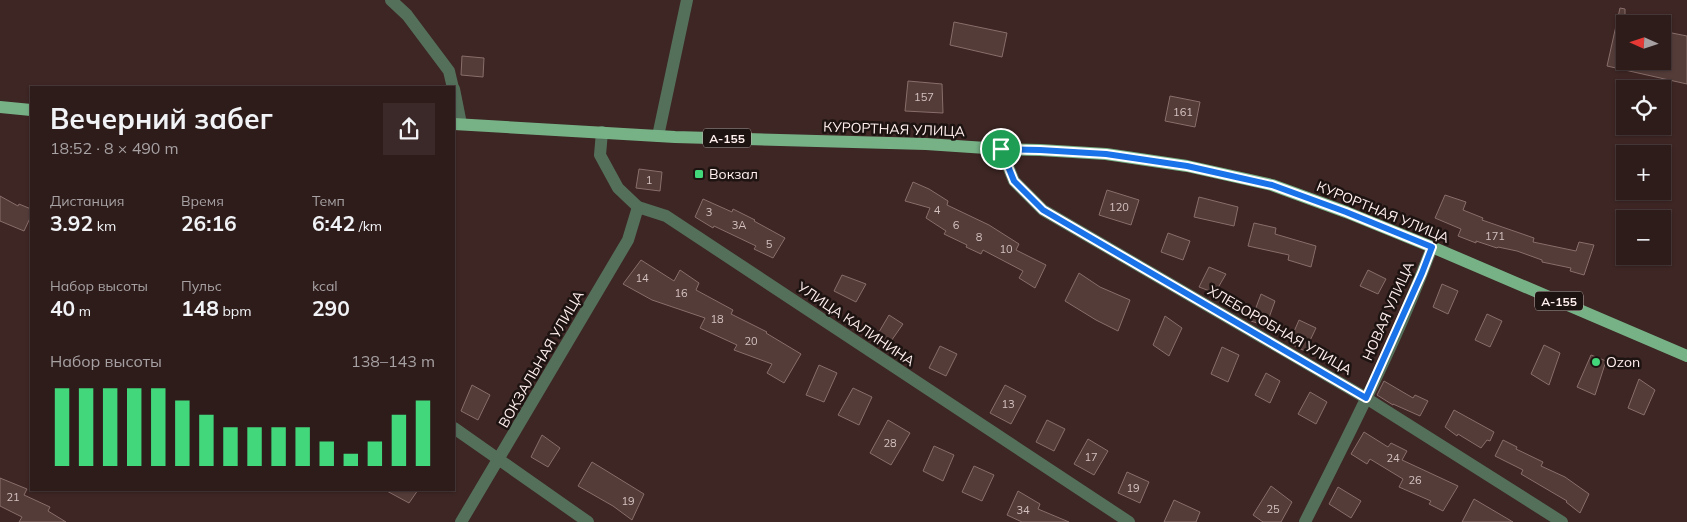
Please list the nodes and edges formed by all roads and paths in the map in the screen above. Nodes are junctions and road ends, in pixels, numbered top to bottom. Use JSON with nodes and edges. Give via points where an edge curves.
{"nodes":[{"id":1,"x":391,"y":0,"type":"edge"},
{"id":2,"x":687,"y":0,"type":"edge"},
{"id":3,"x":453,"y":86,"type":"edge"},
{"id":4,"x":455,"y":100,"type":"edge"},
{"id":5,"x":0,"y":107,"type":"edge"},
{"id":6,"x":30,"y":110,"type":"edge"},
{"id":7,"x":457,"y":124,"type":"edge"},
{"id":8,"x":602,"y":132,"type":"junction"},
{"id":9,"x":658,"y":136,"type":"junction"},
{"id":10,"x":1001,"y":149,"type":"junction"},
{"id":11,"x":638,"y":206,"type":"junction"},
{"id":12,"x":1432,"y":247,"type":"junction"},
{"id":13,"x":1687,"y":356,"type":"edge"},
{"id":14,"x":1366,"y":398,"type":"junction"},
{"id":15,"x":455,"y":429,"type":"edge"},
{"id":16,"x":499,"y":460,"type":"junction"},
{"id":17,"x":461,"y":522,"type":"edge"},
{"id":18,"x":588,"y":522,"type":"edge"},
{"id":19,"x":1129,"y":522,"type":"edge"},
{"id":20,"x":1305,"y":522,"type":"edge"},
{"id":21,"x":1562,"y":522,"type":"edge"}],
"edges":[{"from":1,"to":3,"type":"street","via":[[407,15],[448,70]]},
{"from":2,"to":9,"type":"street"},
{"from":4,"to":7,"type":"street"},
{"from":5,"to":6,"type":"main road"},
{"from":7,"to":8,"type":"main road","name":"КУРОРТНАЯ УЛИЦА","number":"А-155"},
{"from":8,"to":9,"type":"main road","name":"КУРОРТНАЯ УЛИЦА","number":"А-155"},
{"from":8,"to":11,"type":"street","name":"УЛИЦА КАЛИНИНА","via":[[600,155],[618,188]]},
{"from":9,"to":10,"type":"main road","name":"КУРОРТНАЯ УЛИЦА","number":"А-155"},
{"from":10,"to":12,"type":"main road","name":"КУРОРТНАЯ УЛИЦА","number":"А-155","via":[[1106,154],[1187,166],[1272,185]]},
{"from":10,"to":14,"type":"street","name":"ХЛЕБОРОБНАЯ УЛИЦА","via":[[1014,181],[1043,210]]},
{"from":11,"to":16,"type":"street","name":"ВОКЗАЛЬНАЯ УЛИЦА","via":[[628,240]]},
{"from":11,"to":19,"type":"street","name":"УЛИЦА КАЛИНИНА","via":[[666,216]]},
{"from":12,"to":13,"type":"main road","name":"КУРОРТНАЯ УЛИЦА","number":"А-155"},
{"from":12,"to":14,"type":"street","name":"НОВАЯ УЛИЦА"},
{"from":14,"to":20,"type":"street","name":"НОВАЯ УЛИЦА"},
{"from":14,"to":21,"type":"street","name":"ХЛЕБОРОБНАЯ УЛИЦА"},
{"from":15,"to":16,"type":"street"},
{"from":16,"to":17,"type":"street","name":"ВОКЗАЛЬНАЯ УЛИЦА"},
{"from":16,"to":18,"type":"street"}]}
